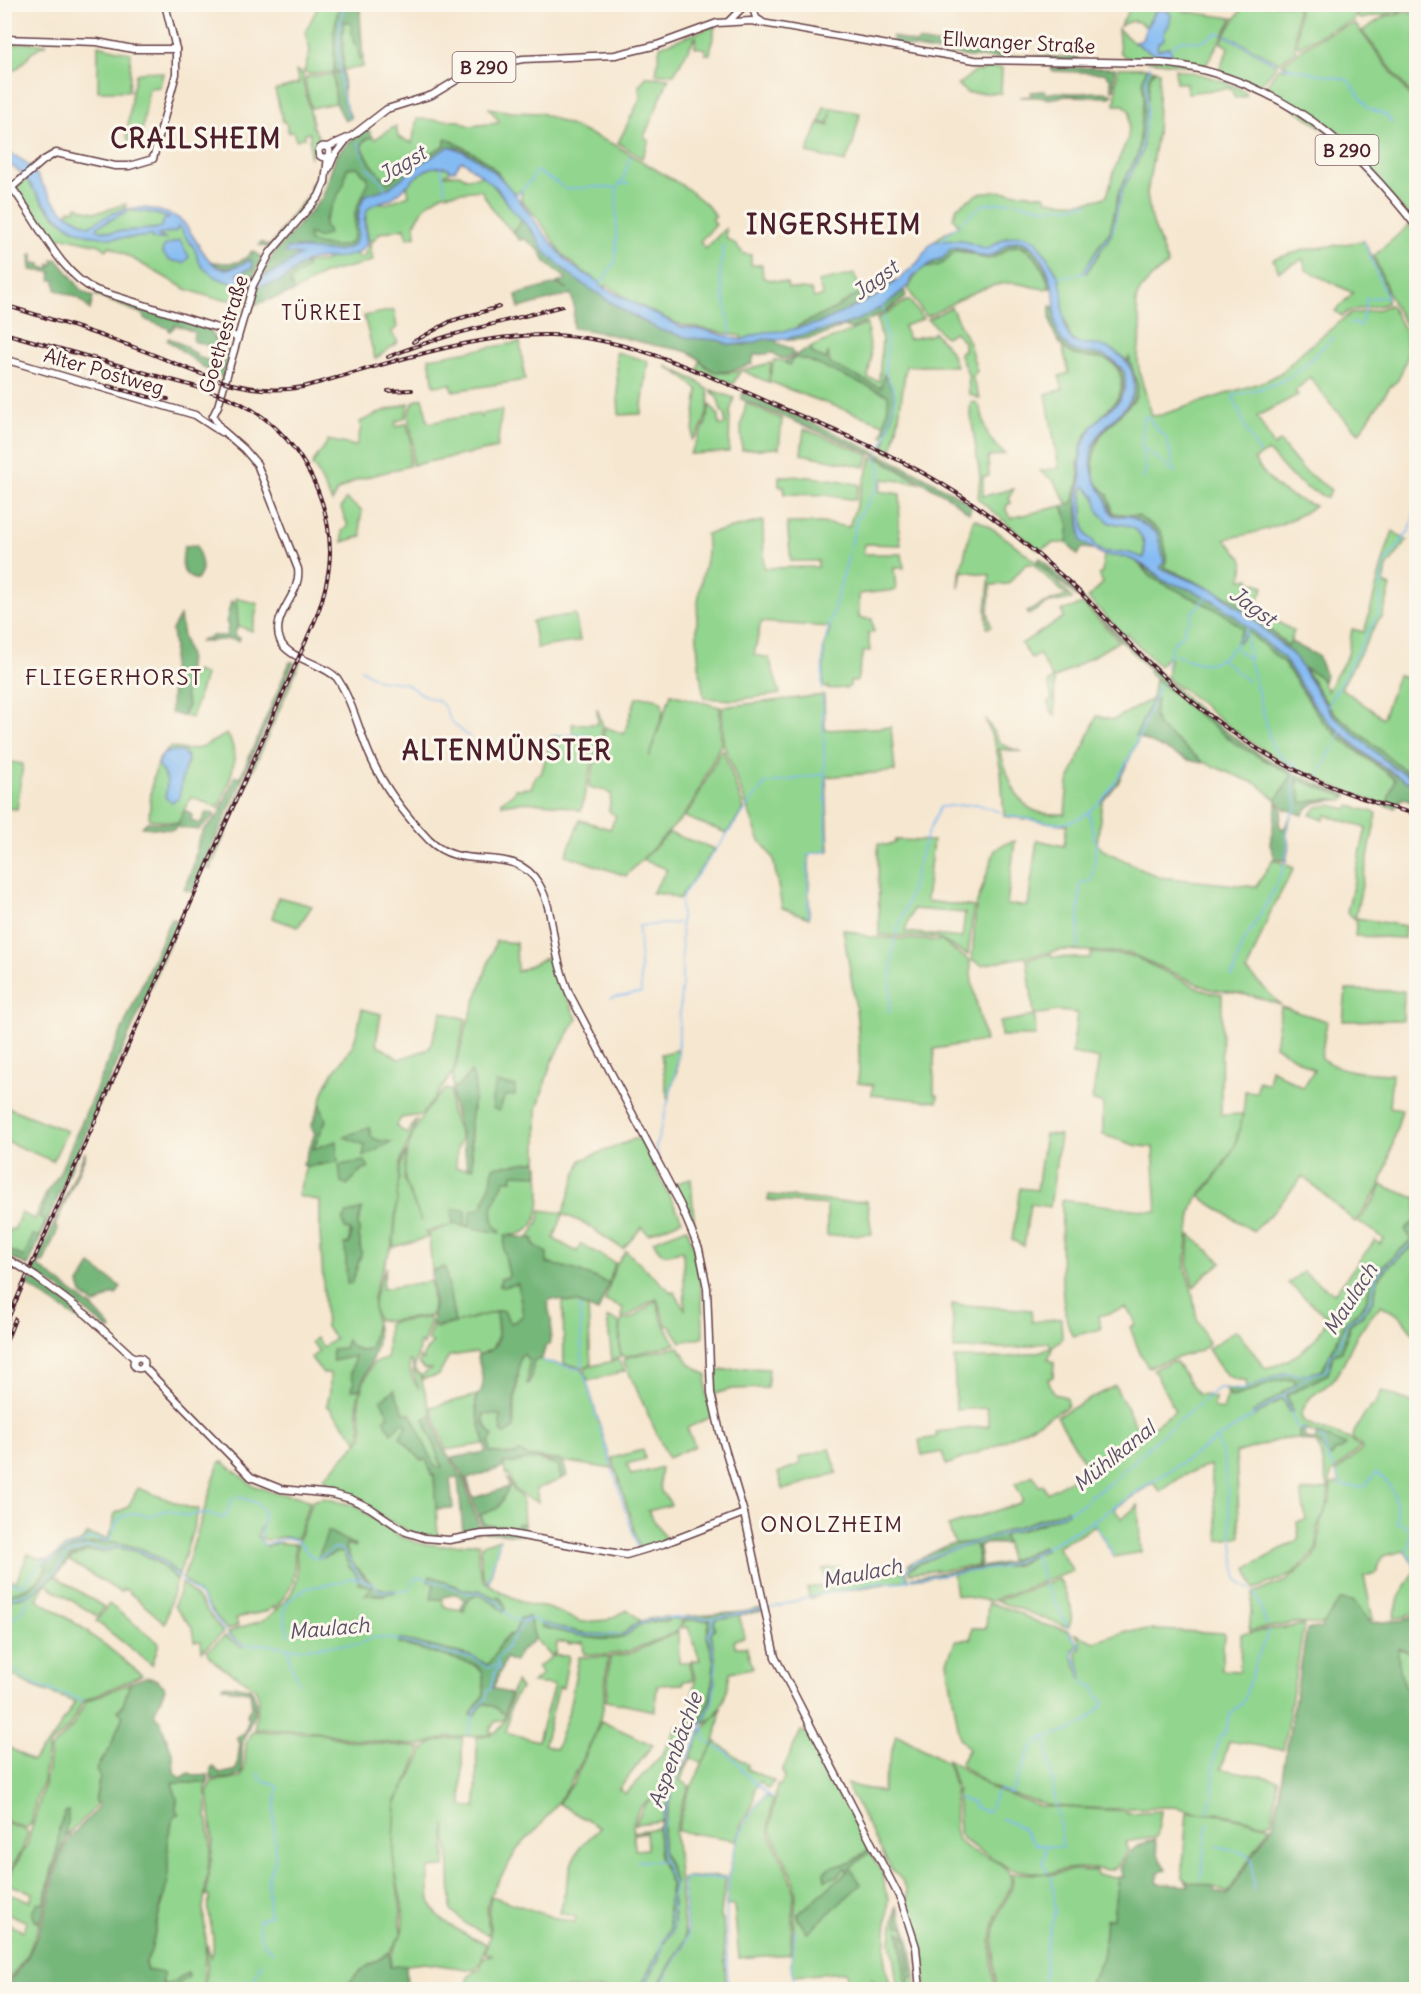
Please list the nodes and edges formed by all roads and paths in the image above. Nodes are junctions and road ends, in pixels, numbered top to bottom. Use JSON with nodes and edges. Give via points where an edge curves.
{"nodes":[{"id":1,"x":165,"y":4,"type":"edge"},
{"id":2,"x":748,"y":4,"type":"edge"},
{"id":3,"x":728,"y":21,"type":"junction"},
{"id":4,"x":743,"y":21,"type":"junction"},
{"id":5,"x":762,"y":22,"type":"junction"},
{"id":6,"x":4,"y":39,"type":"edge"},
{"id":7,"x":176,"y":48,"type":"junction"},
{"id":8,"x":345,"y":139,"type":"junction"},
{"id":9,"x":327,"y":174,"type":"junction"},
{"id":10,"x":9,"y":190,"type":"edge"},
{"id":11,"x":1416,"y":226,"type":"edge"},
{"id":12,"x":240,"y":326,"type":"junction"},
{"id":13,"x":220,"y":330,"type":"junction"},
{"id":14,"x":227,"y":331,"type":"junction"},
{"id":15,"x":237,"y":338,"type":"junction"},
{"id":16,"x":4,"y":359,"type":"edge"},
{"id":17,"x":198,"y":416,"type":"junction"},
{"id":18,"x":213,"y":416,"type":"junction"},
{"id":19,"x":218,"y":429,"type":"junction"},
{"id":20,"x":241,"y":446,"type":"junction"},
{"id":21,"x":4,"y":1257,"type":"edge"},
{"id":22,"x":744,"y":1513,"type":"junction"},
{"id":23,"x":920,"y":1989,"type":"edge"}],
"edges":[{"from":1,"to":7,"type":"main road"},
{"from":2,"to":3,"type":"main road"},
{"from":2,"to":4,"type":"main road"},
{"from":2,"to":5,"type":"main road"},
{"from":3,"to":4,"type":"main road","name":"Ellwanger Straße","number":"B 290"},
{"from":3,"to":8,"type":"main road","name":"Ellwanger Straße","number":"B 290","via":[[615,55],[523,59],[491,65],[462,76],[432,95],[387,109]]},
{"from":4,"to":5,"type":"main road","name":"Ellwanger Straße","number":"B 290"},
{"from":5,"to":11,"type":"main road","name":"Ellwanger Straße","number":"B 290","via":[[975,60],[1150,63],[1218,75],[1299,112],[1342,145]]},
{"from":6,"to":7,"type":"main road","via":[[96,42],[133,49]]},
{"from":7,"to":10,"type":"main road","via":[[170,104],[151,160],[125,166],[104,165],[54,154]]},
{"from":8,"to":9,"type":"main road","number":"B 290"},
{"from":8,"to":9,"type":"main road","name":"Ellwanger Straße","number":"B 290","via":[[327,153]]},
{"from":9,"to":12,"type":"main road","name":"Goethestraße","number":"B 290","via":[[315,202],[263,264]]},
{"from":10,"to":13,"type":"main road","via":[[74,276],[86,285]]},
{"from":12,"to":14,"type":"main road"},
{"from":12,"to":15,"type":"main road","name":"Goethestraße"},
{"from":13,"to":14,"type":"main road"},
{"from":13,"to":15,"type":"main road"},
{"from":14,"to":15,"type":"main road"},
{"from":15,"to":18,"type":"main road","name":"Goethestraße"},
{"from":16,"to":17,"type":"main road","name":"Alter Postweg"},
{"from":17,"to":18,"type":"main road","name":"Alter Postweg"},
{"from":17,"to":19,"type":"main road"},
{"from":18,"to":19,"type":"main road"},
{"from":18,"to":20,"type":"main road","via":[[221,429]]},
{"from":19,"to":20,"type":"main road"},
{"from":20,"to":22,"type":"main road","via":[[262,475],[298,569],[297,586],[278,627],[282,645],[338,678],[381,776],[429,840],[454,856],[510,861],[536,879],[569,993],[692,1229],[703,1262],[711,1393]]},
{"from":21,"to":22,"type":"main road","bridge":true,"via":[[87,1315],[135,1359],[136,1368],[143,1366],[251,1477],[281,1489],[351,1499],[406,1532],[425,1538],[449,1540],[506,1533],[626,1555]]},
{"from":22,"to":23,"type":"main road","via":[[775,1658],[907,1915],[916,1947]]}]}
